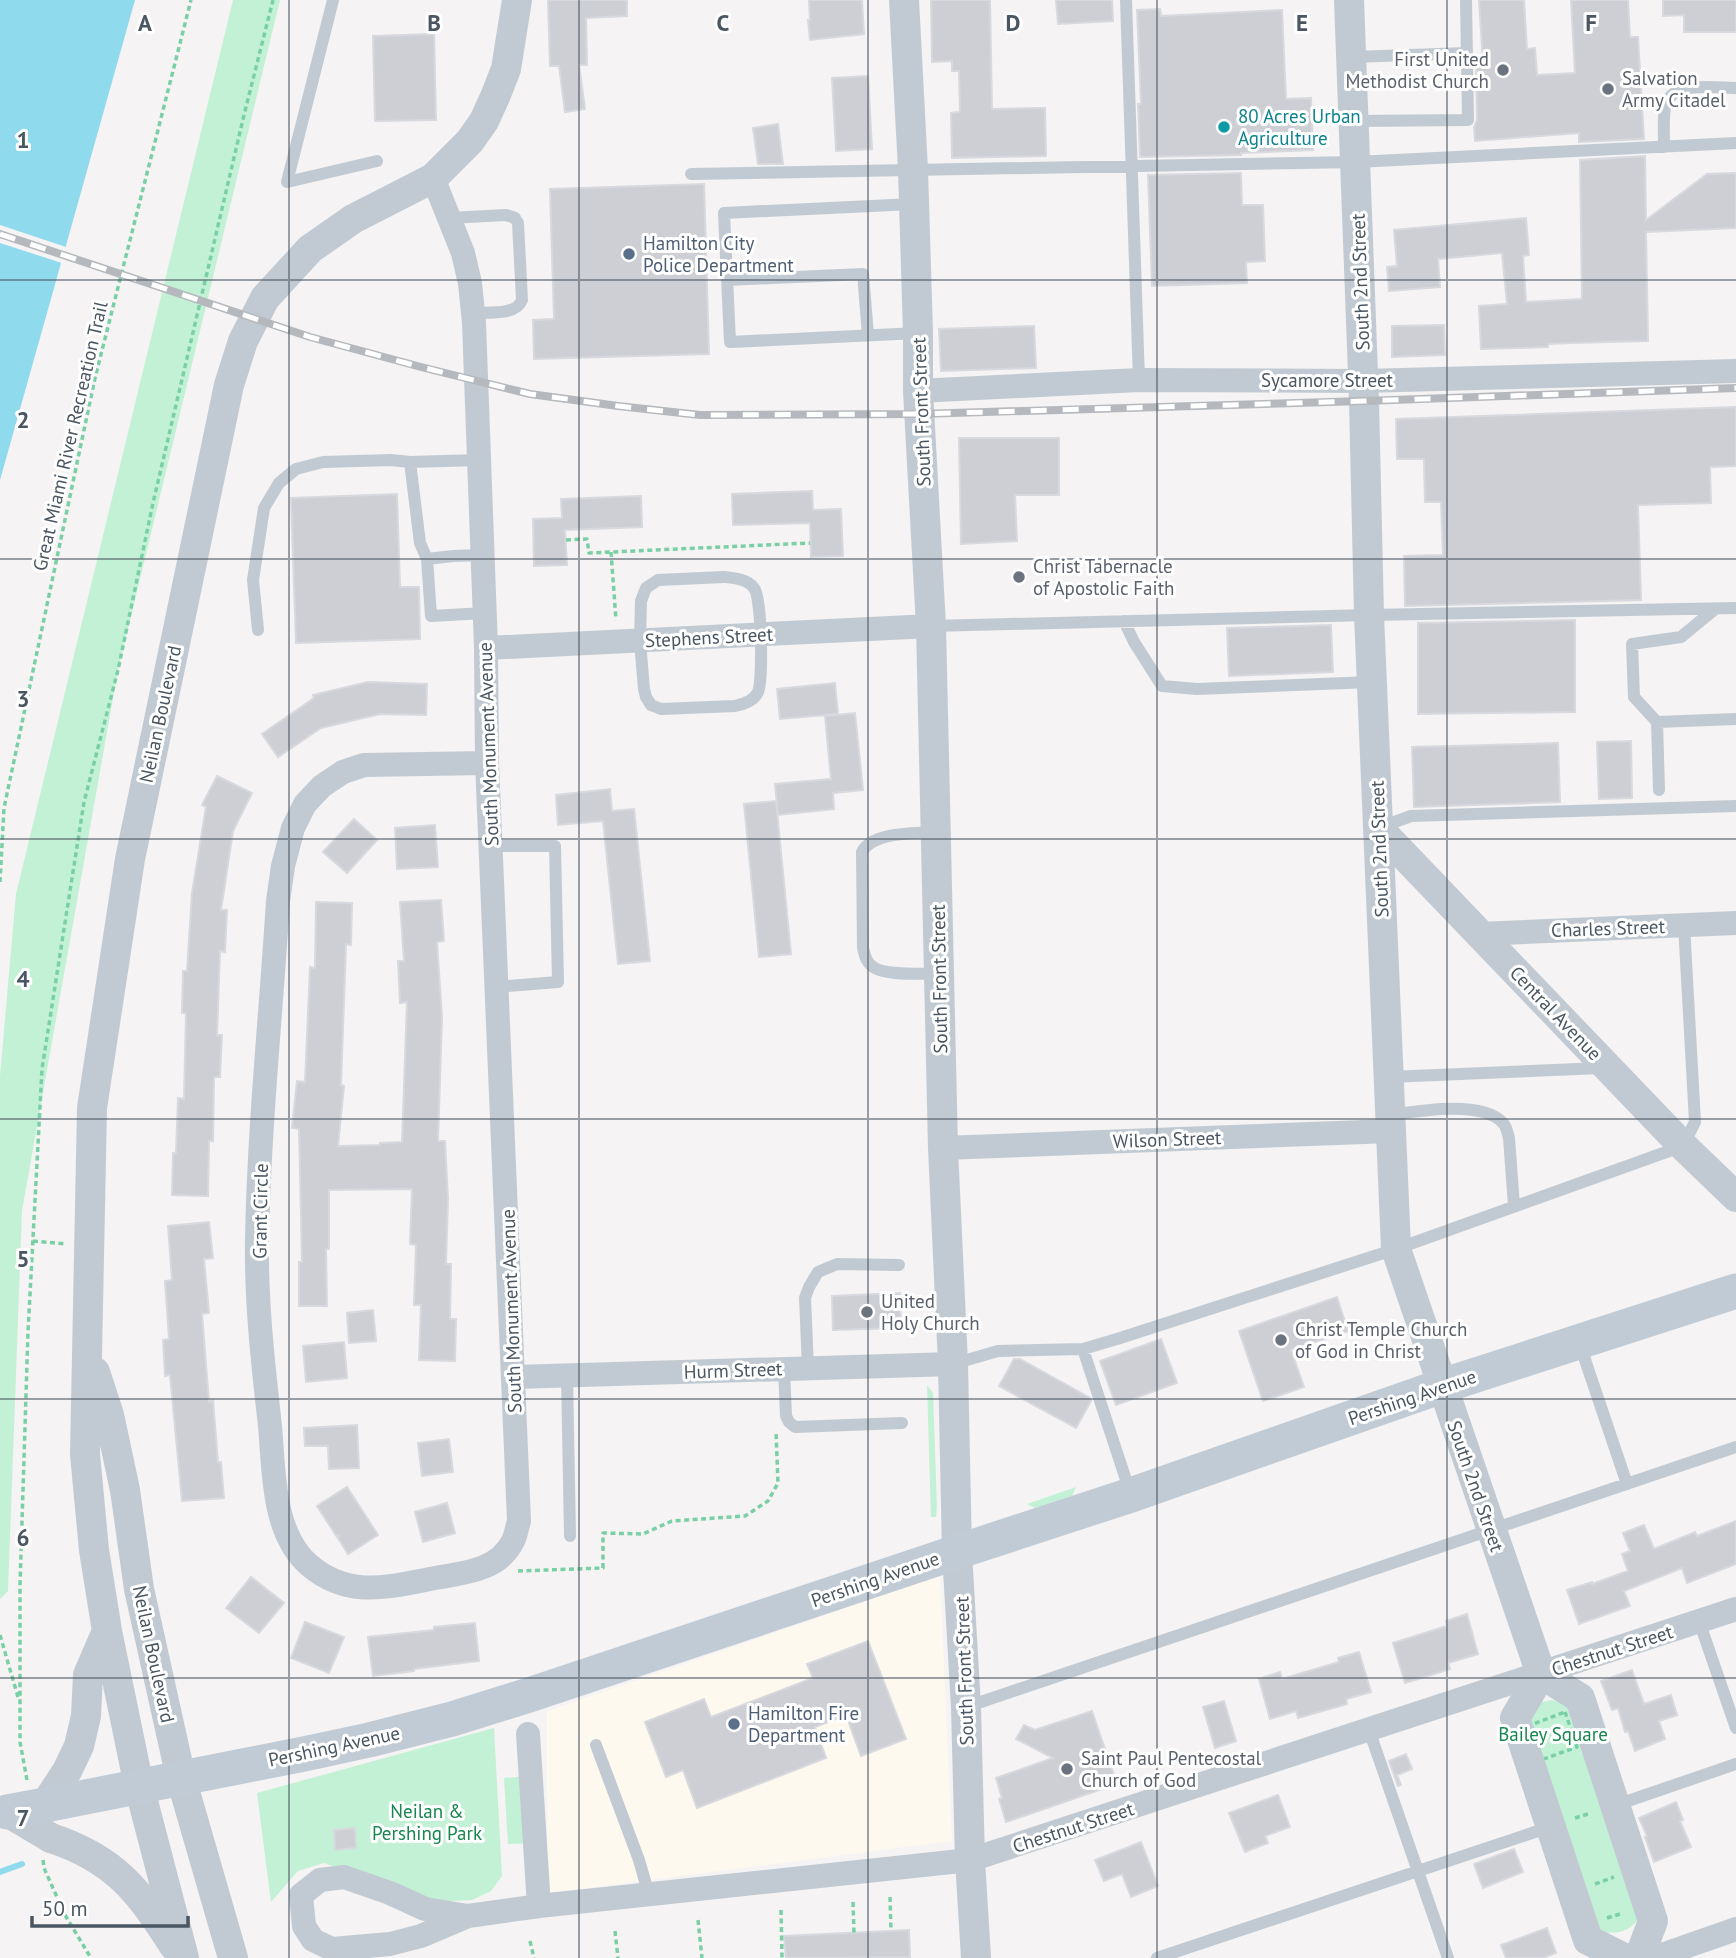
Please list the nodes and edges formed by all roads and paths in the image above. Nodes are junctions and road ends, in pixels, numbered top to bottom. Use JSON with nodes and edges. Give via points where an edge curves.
{"nodes":[{"id":1,"x":191,"y":0,"type":"edge"},
{"id":2,"x":333,"y":0,"type":"edge"},
{"id":3,"x":517,"y":0,"type":"edge"},
{"id":4,"x":904,"y":0,"type":"edge"},
{"id":5,"x":1126,"y":0,"type":"edge"},
{"id":6,"x":1349,"y":0,"type":"edge"},
{"id":7,"x":1466,"y":0,"type":"edge"},
{"id":8,"x":1467,"y":53,"type":"junction"},
{"id":9,"x":1351,"y":57,"type":"junction"},
{"id":10,"x":1736,"y":88,"type":"edge"},
{"id":11,"x":1354,"y":121,"type":"junction"},
{"id":12,"x":1736,"y":143,"type":"edge"},
{"id":13,"x":1664,"y":147,"type":"junction"},
{"id":14,"x":377,"y":161,"type":"dead end"},
{"id":15,"x":1356,"y":162,"type":"junction"},
{"id":16,"x":1132,"y":165,"type":"junction"},
{"id":17,"x":913,"y":170,"type":"junction"},
{"id":18,"x":691,"y":174,"type":"dead end"},
{"id":19,"x":433,"y":178,"type":"junction"},
{"id":20,"x":913,"y":204,"type":"junction"},
{"id":21,"x":449,"y":218,"type":"junction"},
{"id":22,"x":727,"y":280,"type":"junction"},
{"id":23,"x":473,"y":313,"type":"junction"},
{"id":24,"x":918,"y":333,"type":"junction"},
{"id":25,"x":867,"y":335,"type":"junction"},
{"id":26,"x":1736,"y":371,"type":"edge"},
{"id":27,"x":1139,"y":380,"type":"junction"},
{"id":28,"x":1363,"y":381,"type":"junction"},
{"id":29,"x":918,"y":391,"type":"junction"},
{"id":30,"x":479,"y":460,"type":"junction"},
{"id":31,"x":410,"y":462,"type":"junction"},
{"id":32,"x":566,"y":540,"type":"dead end"},
{"id":33,"x":810,"y":543,"type":"dead end"},
{"id":34,"x":611,"y":552,"type":"junction"},
{"id":35,"x":482,"y":555,"type":"junction"},
{"id":36,"x":427,"y":559,"type":"junction"},
{"id":37,"x":1736,"y":608,"type":"edge"},
{"id":38,"x":1714,"y":609,"type":"junction"},
{"id":39,"x":485,"y":613,"type":"junction"},
{"id":40,"x":1369,"y":615,"type":"junction"},
{"id":41,"x":1124,"y":621,"type":"junction"},
{"id":42,"x":617,"y":625,"type":"dead end"},
{"id":43,"x":931,"y":626,"type":"junction"},
{"id":44,"x":258,"y":630,"type":"dead end"},
{"id":45,"x":760,"y":635,"type":"junction"},
{"id":46,"x":640,"y":641,"type":"junction"},
{"id":47,"x":486,"y":648,"type":"junction"},
{"id":48,"x":1372,"y":682,"type":"junction"},
{"id":49,"x":1736,"y":719,"type":"edge"},
{"id":50,"x":1657,"y":722,"type":"junction"},
{"id":51,"x":487,"y":763,"type":"junction"},
{"id":52,"x":1659,"y":790,"type":"dead end"},
{"id":53,"x":1736,"y":806,"type":"edge"},
{"id":54,"x":1378,"y":828,"type":"junction"},
{"id":55,"x":936,"y":832,"type":"junction"},
{"id":56,"x":491,"y":846,"type":"junction"},
{"id":57,"x":0,"y":882,"type":"edge"},
{"id":58,"x":1736,"y":923,"type":"edge"},
{"id":59,"x":1684,"y":925,"type":"junction"},
{"id":60,"x":1480,"y":934,"type":"junction"},
{"id":61,"x":939,"y":974,"type":"junction"},
{"id":62,"x":497,"y":987,"type":"junction"},
{"id":63,"x":1608,"y":1067,"type":"junction"},
{"id":64,"x":1388,"y":1077,"type":"junction"},
{"id":65,"x":1391,"y":1123,"type":"junction"},
{"id":66,"x":1683,"y":1146,"type":"junction"},
{"id":67,"x":943,"y":1148,"type":"junction"},
{"id":68,"x":1736,"y":1197,"type":"edge"},
{"id":69,"x":1514,"y":1206,"type":"junction"},
{"id":70,"x":33,"y":1241,"type":"dead end"},
{"id":71,"x":89,"y":1245,"type":"junction"},
{"id":72,"x":1396,"y":1249,"type":"junction"},
{"id":73,"x":899,"y":1265,"type":"dead end"},
{"id":74,"x":1736,"y":1291,"type":"edge"},
{"id":75,"x":1578,"y":1342,"type":"junction"},
{"id":76,"x":88,"y":1348,"type":"junction"},
{"id":77,"x":1083,"y":1349,"type":"junction"},
{"id":78,"x":953,"y":1364,"type":"junction"},
{"id":79,"x":796,"y":1368,"type":"junction"},
{"id":80,"x":567,"y":1375,"type":"junction"},
{"id":81,"x":514,"y":1377,"type":"junction"},
{"id":82,"x":1442,"y":1386,"type":"junction"},
{"id":83,"x":902,"y":1423,"type":"dead end"},
{"id":84,"x":776,"y":1431,"type":"dead end"},
{"id":85,"x":1736,"y":1447,"type":"edge"},
{"id":86,"x":1627,"y":1484,"type":"junction"},
{"id":87,"x":1131,"y":1495,"type":"junction"},
{"id":88,"x":519,"y":1521,"type":"joint"},
{"id":89,"x":1491,"y":1529,"type":"junction"},
{"id":90,"x":570,"y":1536,"type":"dead end"},
{"id":91,"x":957,"y":1552,"type":"junction"},
{"id":92,"x":513,"y":1571,"type":"dead end"},
{"id":93,"x":1736,"y":1609,"type":"edge"},
{"id":94,"x":1699,"y":1621,"type":"junction"},
{"id":95,"x":107,"y":1631,"type":"junction"},
{"id":96,"x":0,"y":1635,"type":"edge"},
{"id":97,"x":1541,"y":1674,"type":"junction"},
{"id":98,"x":20,"y":1702,"type":"dead end"},
{"id":99,"x":966,"y":1707,"type":"junction"},
{"id":100,"x":1528,"y":1726,"type":"joint"},
{"id":101,"x":1736,"y":1728,"type":"edge"},
{"id":102,"x":1369,"y":1730,"type":"junction"},
{"id":103,"x":528,"y":1734,"type":"dead end"},
{"id":104,"x":596,"y":1745,"type":"dead end"},
{"id":105,"x":1736,"y":1764,"type":"edge"},
{"id":106,"x":181,"y":1778,"type":"junction"},
{"id":107,"x":139,"y":1786,"type":"junction"},
{"id":108,"x":1616,"y":1805,"type":"junction"},
{"id":109,"x":3,"y":1813,"type":"edge"},
{"id":110,"x":48,"y":1822,"type":"junction"},
{"id":111,"x":1550,"y":1827,"type":"junction"},
{"id":112,"x":970,"y":1860,"type":"junction"},
{"id":113,"x":1418,"y":1871,"type":"junction"},
{"id":114,"x":1620,"y":1876,"type":"dead end"},
{"id":115,"x":1615,"y":1877,"type":"dead end"},
{"id":116,"x":649,"y":1895,"type":"junction"},
{"id":117,"x":890,"y":1897,"type":"dead end"},
{"id":118,"x":853,"y":1902,"type":"dead end"},
{"id":119,"x":539,"y":1906,"type":"junction"},
{"id":120,"x":781,"y":1910,"type":"dead end"},
{"id":121,"x":1633,"y":1910,"type":"dead end"},
{"id":122,"x":468,"y":1916,"type":"junction"},
{"id":123,"x":698,"y":1920,"type":"dead end"},
{"id":124,"x":1598,"y":1921,"type":"dead end"},
{"id":125,"x":1736,"y":1929,"type":"edge"},
{"id":126,"x":615,"y":1931,"type":"dead end"},
{"id":127,"x":891,"y":1931,"type":"dead end"},
{"id":128,"x":854,"y":1933,"type":"dead end"},
{"id":129,"x":530,"y":1941,"type":"dead end"},
{"id":130,"x":183,"y":1958,"type":"edge"},
{"id":131,"x":233,"y":1958,"type":"edge"},
{"id":132,"x":534,"y":1958,"type":"edge"},
{"id":133,"x":618,"y":1958,"type":"edge"},
{"id":134,"x":702,"y":1958,"type":"edge"},
{"id":135,"x":782,"y":1958,"type":"edge"},
{"id":136,"x":976,"y":1958,"type":"edge"},
{"id":137,"x":1157,"y":1958,"type":"edge"},
{"id":138,"x":1448,"y":1958,"type":"edge"},
{"id":139,"x":1624,"y":1958,"type":"edge"},
{"id":140,"x":1639,"y":1958,"type":"edge"},
{"id":141,"x":1653,"y":1958,"type":"edge"}],
"edges":[{"from":1,"to":57,"type":"path","name":"Great Miami River Recreation Trail","via":[[95,378],[4,808]]},
{"from":2,"to":14,"type":"lane","via":[[287,182]]},
{"from":3,"to":19,"type":"street","via":[[506,69],[484,121]]},
{"from":4,"to":17,"type":"street","name":"South Front Street"},
{"from":5,"to":16,"type":"lane"},
{"from":6,"to":9,"type":"street","name":"South 2nd Street"},
{"from":7,"to":8,"type":"lane"},
{"from":8,"to":9,"type":"lane"},
{"from":8,"to":11,"type":"lane","via":[[1468,120]]},
{"from":9,"to":11,"type":"street","name":"South 2nd Street"},
{"from":10,"to":13,"type":"lane","via":[[1685,88],[1673,93],[1665,104]]},
{"from":11,"to":15,"type":"street","name":"South 2nd Street"},
{"from":12,"to":13,"type":"lane"},
{"from":13,"to":15,"type":"lane"},
{"from":15,"to":16,"type":"lane"},
{"from":15,"to":28,"type":"street","name":"South 2nd Street"},
{"from":16,"to":17,"type":"lane"},
{"from":16,"to":27,"type":"lane"},
{"from":17,"to":18,"type":"lane"},
{"from":17,"to":20,"type":"street","name":"South Front Street"},
{"from":19,"to":21,"type":"street","name":"South Monument Avenue"},
{"from":19,"to":71,"type":"street","name":"Neilan Boulevard","via":[[353,219],[310,249],[265,298],[243,341],[229,385],[130,859],[92,1108]]},
{"from":20,"to":22,"type":"lane","via":[[724,213]]},
{"from":20,"to":24,"type":"street","name":"South Front Street"},
{"from":21,"to":23,"type":"street","name":"South Monument Avenue","via":[[466,263]]},
{"from":21,"to":23,"type":"lane","via":[[506,215],[518,223],[520,305],[513,310]]},
{"from":22,"to":25,"type":"lane","via":[[863,274]]},
{"from":22,"to":25,"type":"lane","via":[[730,342]]},
{"from":23,"to":30,"type":"street","name":"South Monument Avenue"},
{"from":24,"to":25,"type":"lane"},
{"from":24,"to":29,"type":"street","name":"South Front Street"},
{"from":26,"to":28,"type":"street","name":"Sycamore Street"},
{"from":27,"to":28,"type":"street","name":"Sycamore Street"},
{"from":27,"to":29,"type":"street","name":"Sycamore Street"},
{"from":28,"to":40,"type":"street","name":"South 2nd Street"},
{"from":29,"to":43,"type":"street","name":"South Front Street"},
{"from":30,"to":31,"type":"lane"},
{"from":30,"to":35,"type":"street","name":"South Monument Avenue"},
{"from":31,"to":36,"type":"lane","via":[[420,543]]},
{"from":31,"to":44,"type":"lane","via":[[323,462],[296,469],[279,483],[264,508],[253,580]]},
{"from":32,"to":34,"type":"path","via":[[587,539],[589,553]]},
{"from":33,"to":34,"type":"path"},
{"from":34,"to":42,"type":"path"},
{"from":35,"to":36,"type":"lane"},
{"from":35,"to":39,"type":"street","name":"South Monument Avenue"},
{"from":36,"to":39,"type":"lane","via":[[431,616]]},
{"from":37,"to":38,"type":"lane"},
{"from":38,"to":40,"type":"lane"},
{"from":38,"to":50,"type":"lane","via":[[1681,637],[1632,644],[1634,697]]},
{"from":39,"to":47,"type":"street","name":"South Monument Avenue"},
{"from":40,"to":41,"type":"lane"},
{"from":40,"to":48,"type":"street","name":"South 2nd Street"},
{"from":41,"to":43,"type":"lane"},
{"from":41,"to":48,"type":"lane","via":[[1162,685],[1197,689]]},
{"from":43,"to":45,"type":"street","name":"Stephens Street"},
{"from":43,"to":55,"type":"street","name":"South Front Street"},
{"from":45,"to":46,"type":"street","name":"Stephens Street"},
{"from":45,"to":46,"type":"lane","via":[[760,607],[754,588],[740,579],[671,579],[658,580],[646,589],[641,601]]},
{"from":45,"to":46,"type":"lane","via":[[757,695],[735,706],[662,709],[651,705],[644,689]]},
{"from":46,"to":47,"type":"street","name":"Stephens Street"},
{"from":47,"to":51,"type":"street","name":"South Monument Avenue"},
{"from":48,"to":54,"type":"street","name":"South 2nd Street"},
{"from":49,"to":50,"type":"lane"},
{"from":50,"to":52,"type":"lane"},
{"from":51,"to":56,"type":"street","name":"South Monument Avenue"},
{"from":51,"to":88,"type":"street","name":"Grant Circle","via":[[364,765],[343,772],[305,804],[293,828],[278,901],[257,1242],[278,1508],[292,1544],[307,1564],[328,1579],[356,1588],[384,1588],[484,1569],[512,1542]]},
{"from":53,"to":54,"type":"lane","via":[[1411,816]]},
{"from":54,"to":60,"type":"street","name":"Central Avenue"},
{"from":54,"to":64,"type":"street","name":"South 2nd Street"},
{"from":55,"to":61,"type":"street","name":"South Front Street"},
{"from":55,"to":61,"type":"lane","via":[[876,839],[864,848],[863,948],[874,969]]},
{"from":56,"to":62,"type":"street","name":"South Monument Avenue"},
{"from":56,"to":62,"type":"lane","via":[[555,846],[558,982]]},
{"from":58,"to":59,"type":"street","name":"Charles Street"},
{"from":59,"to":60,"type":"street","name":"Charles Street"},
{"from":59,"to":66,"type":"lane","via":[[1695,1122]]},
{"from":60,"to":63,"type":"street","name":"Central Avenue"},
{"from":61,"to":67,"type":"street","name":"South Front Street"},
{"from":62,"to":81,"type":"street","name":"South Monument Avenue"},
{"from":63,"to":64,"type":"lane"},
{"from":63,"to":66,"type":"street","name":"Central Avenue"},
{"from":64,"to":65,"type":"street","name":"South 2nd Street"},
{"from":65,"to":67,"type":"street","name":"Wilson Street"},
{"from":65,"to":69,"type":"lane","via":[[1447,1108],[1477,1111],[1501,1120],[1509,1138]]},
{"from":65,"to":72,"type":"street","name":"South 2nd Street"},
{"from":66,"to":68,"type":"street","name":"Central Avenue"},
{"from":66,"to":69,"type":"lane"},
{"from":67,"to":78,"type":"street","name":"South Front Street"},
{"from":69,"to":72,"type":"lane"},
{"from":70,"to":71,"type":"path"},
{"from":71,"to":76,"type":"street","name":"Neilan Boulevard"},
{"from":72,"to":77,"type":"lane"},
{"from":72,"to":82,"type":"street","name":"South 2nd Street"},
{"from":73,"to":79,"type":"lane","via":[[838,1264],[818,1272],[806,1298]]},
{"from":74,"to":75,"type":"main road","name":"Pershing Avenue"},
{"from":75,"to":82,"type":"main road","name":"Pershing Avenue"},
{"from":75,"to":86,"type":"lane"},
{"from":76,"to":95,"type":"street","name":"Neilan Boulevard","via":[[85,1454]]},
{"from":76,"to":106,"type":"street","name":"Neilan Boulevard","via":[[109,1415],[139,1589]]},
{"from":77,"to":78,"type":"lane","via":[[998,1351]]},
{"from":77,"to":87,"type":"lane"},
{"from":78,"to":79,"type":"street","name":"Hurm Street"},
{"from":78,"to":91,"type":"street","name":"South Front Street"},
{"from":79,"to":80,"type":"street","name":"Hurm Street"},
{"from":79,"to":83,"type":"lane","via":[[786,1416],[795,1427]]},
{"from":80,"to":81,"type":"street","name":"Hurm Street"},
{"from":80,"to":90,"type":"lane"},
{"from":81,"to":88,"type":"street","name":"South Monument Avenue"},
{"from":82,"to":87,"type":"main road","name":"Pershing Avenue"},
{"from":82,"to":89,"type":"street","name":"South 2nd Street"},
{"from":84,"to":92,"type":"path","via":[[778,1483],[768,1501],[745,1516],[672,1521],[643,1534],[603,1533],[603,1568]]},
{"from":85,"to":86,"type":"lane"},
{"from":86,"to":89,"type":"lane"},
{"from":87,"to":91,"type":"main road","name":"Pershing Avenue"},
{"from":89,"to":97,"type":"street","name":"South 2nd Street"},
{"from":89,"to":99,"type":"lane"},
{"from":91,"to":99,"type":"street","name":"South Front Street"},
{"from":91,"to":106,"type":"main road","name":"Pershing Avenue","via":[[452,1719]]},
{"from":93,"to":94,"type":"street","name":"Chestnut Street"},
{"from":94,"to":97,"type":"street","name":"Chestnut Street"},
{"from":94,"to":101,"type":"lane"},
{"from":95,"to":107,"type":"street","name":"Neilan Boulevard"},
{"from":95,"to":110,"type":"street","via":[[88,1675],[79,1746]]},
{"from":96,"to":98,"type":"path"},
{"from":97,"to":102,"type":"street","name":"Chestnut Street"},
{"from":97,"to":108,"type":"street","via":[[1580,1698]]},
{"from":97,"to":111,"type":"street","via":[[1515,1718]]},
{"from":99,"to":112,"type":"street","name":"South Front Street"},
{"from":100,"to":100,"type":"path","via":[[1565,1712],[1577,1747],[1541,1760]]},
{"from":102,"to":112,"type":"street","name":"Chestnut Street"},
{"from":102,"to":113,"type":"lane"},
{"from":103,"to":119,"type":"street"},
{"from":104,"to":116,"type":"lane"},
{"from":105,"to":108,"type":"lane"},
{"from":106,"to":107,"type":"main road","name":"Pershing Avenue"},
{"from":106,"to":131,"type":"street","name":"Neilan Boulevard"},
{"from":107,"to":110,"type":"main road","name":"Pershing Avenue"},
{"from":107,"to":130,"type":"street","name":"Neilan Boulevard"},
{"from":108,"to":111,"type":"path"},
{"from":108,"to":140,"type":"street","via":[[1653,1921]]},
{"from":109,"to":110,"type":"main road","name":"Pershing Avenue","bridge":true},
{"from":110,"to":130,"type":"street","via":[[122,1877]]},
{"from":111,"to":113,"type":"lane"},
{"from":111,"to":139,"type":"street","via":[[1588,1940]]},
{"from":112,"to":116,"type":"street","name":"Chestnut Street"},
{"from":112,"to":136,"type":"street","name":"South Front Street"},
{"from":113,"to":137,"type":"lane"},
{"from":113,"to":138,"type":"lane"},
{"from":114,"to":115,"type":"path"},
{"from":116,"to":119,"type":"street","name":"Chestnut Street"},
{"from":117,"to":127,"type":"path"},
{"from":118,"to":128,"type":"path"},
{"from":119,"to":122,"type":"street","name":"Chestnut Street"},
{"from":120,"to":135,"type":"path"},
{"from":121,"to":124,"type":"path"},
{"from":122,"to":122,"type":"street","name":"Chestnut Street","via":[[390,1944],[332,1949],[313,1940],[304,1926],[301,1895],[320,1880],[344,1877],[425,1909]]},
{"from":123,"to":134,"type":"path"},
{"from":125,"to":141,"type":"street"},
{"from":126,"to":133,"type":"path"},
{"from":129,"to":132,"type":"path"}]}
